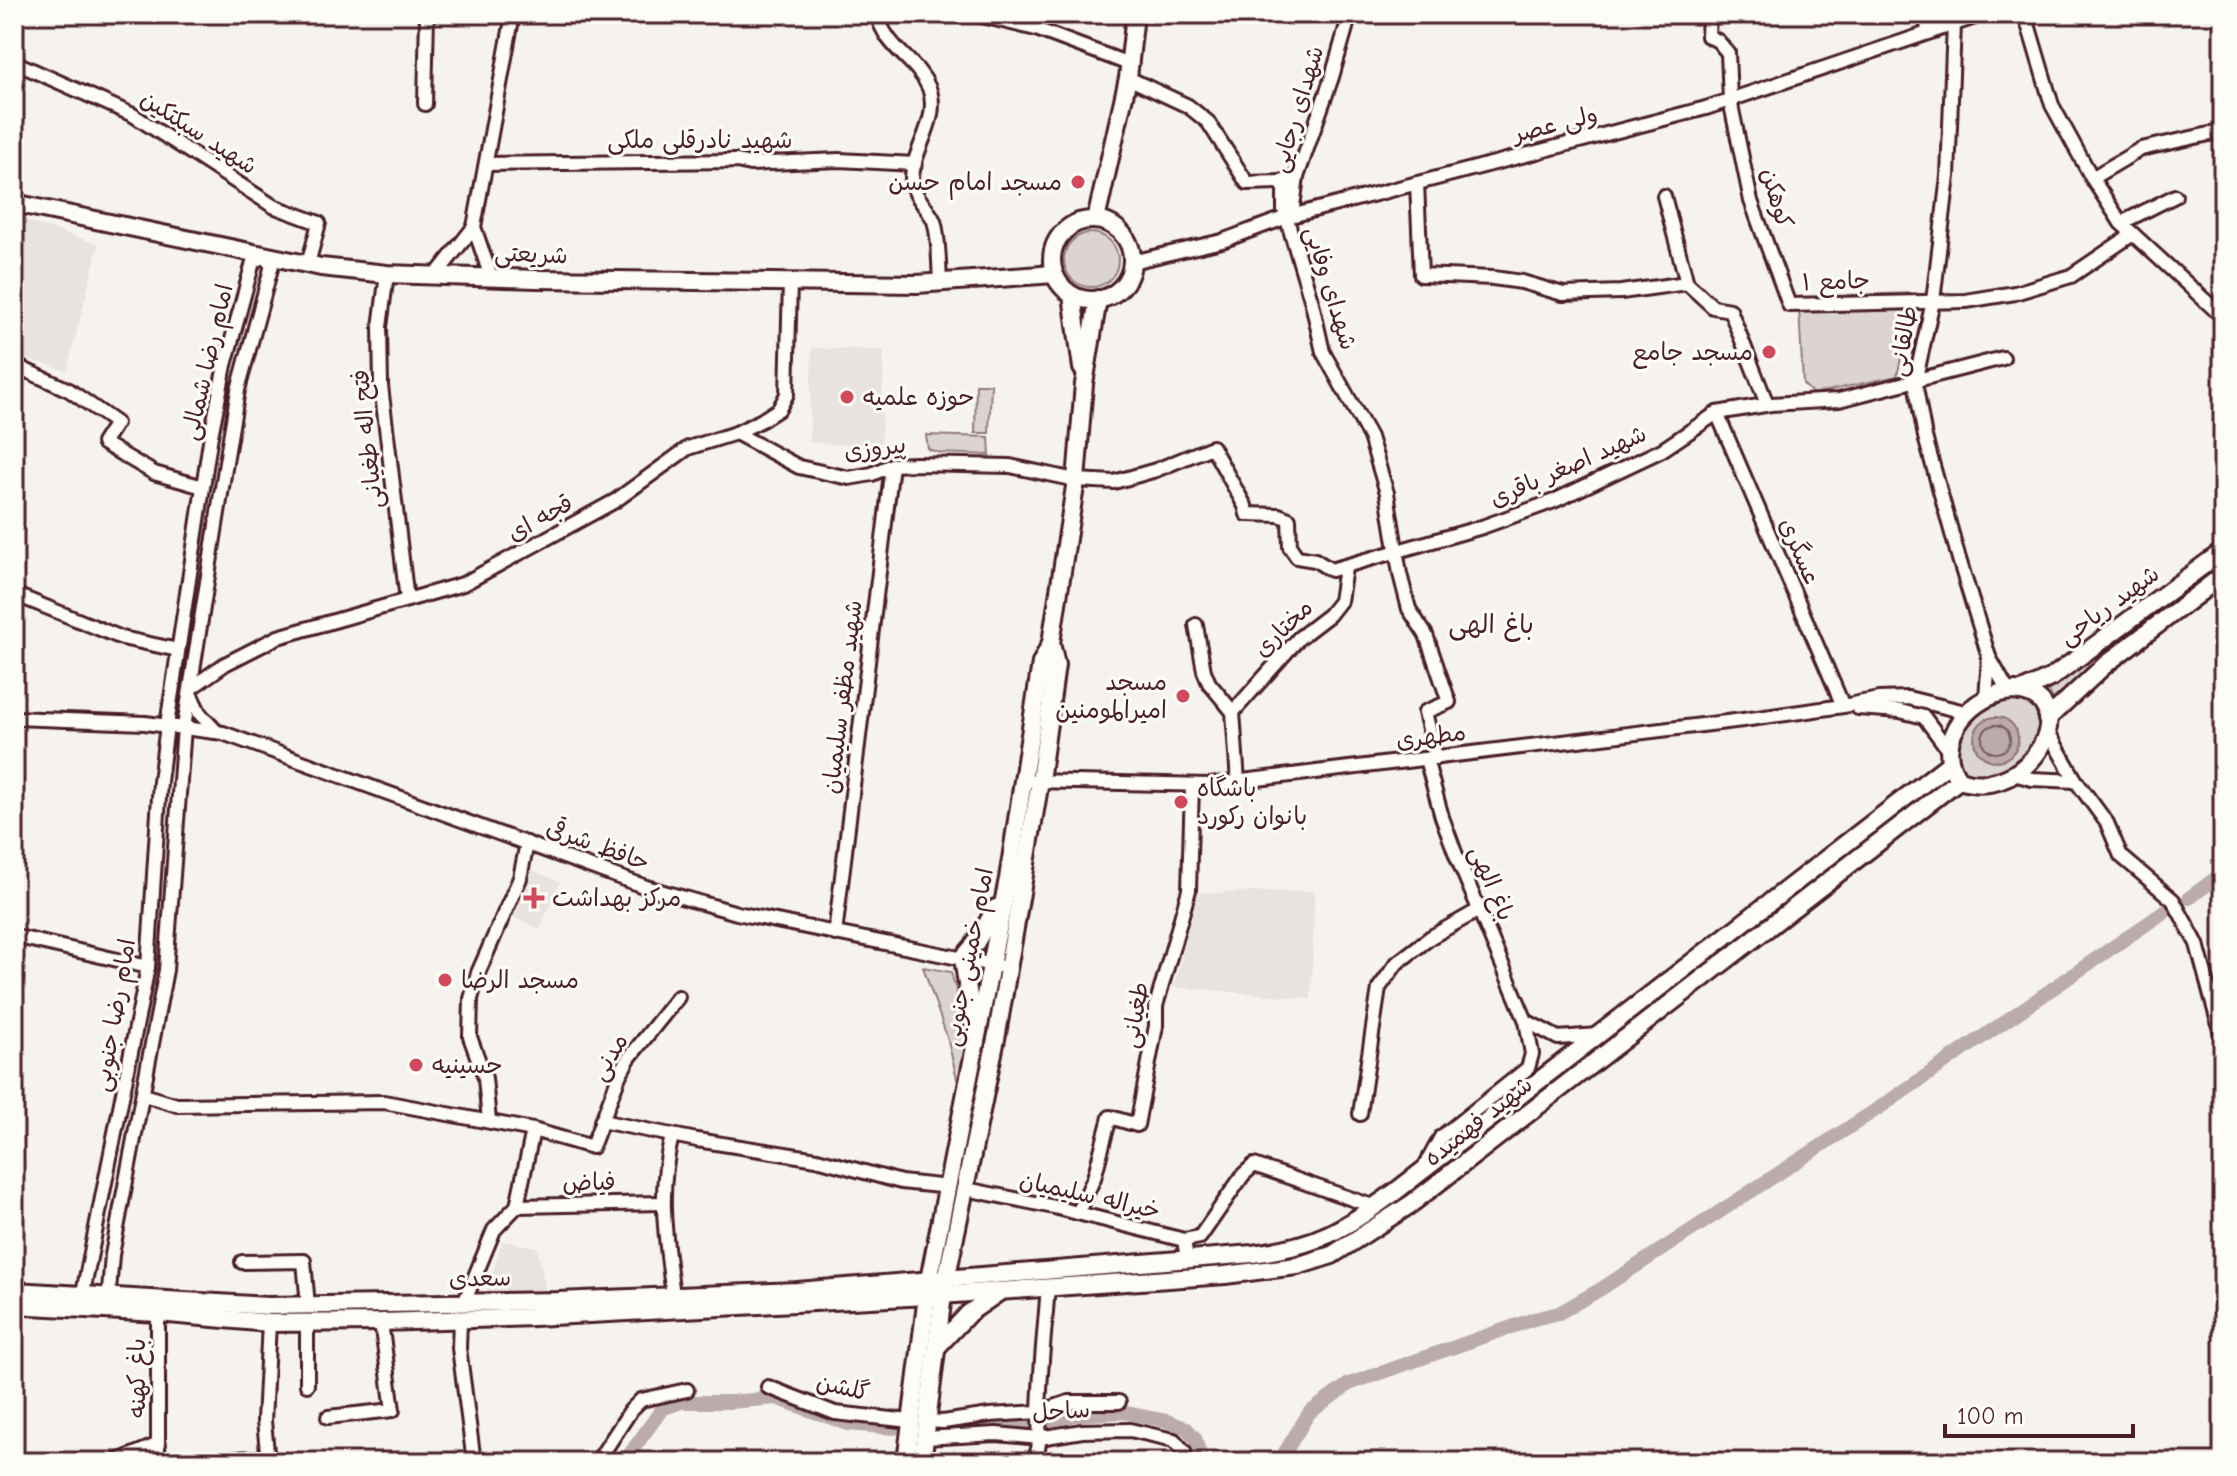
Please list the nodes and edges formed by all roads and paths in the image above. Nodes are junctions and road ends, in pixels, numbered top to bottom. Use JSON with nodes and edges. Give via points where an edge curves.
{"nodes":[{"id":1,"x":427,"y":14,"type":"edge"},
{"id":2,"x":513,"y":14,"type":"edge"},
{"id":3,"x":877,"y":14,"type":"edge"},
{"id":4,"x":974,"y":14,"type":"edge"},
{"id":5,"x":1135,"y":14,"type":"edge"},
{"id":6,"x":1350,"y":14,"type":"edge"},
{"id":7,"x":1709,"y":14,"type":"edge"},
{"id":8,"x":1926,"y":14,"type":"edge"},
{"id":9,"x":1984,"y":14,"type":"edge"},
{"id":10,"x":2025,"y":14,"type":"edge"},
{"id":11,"x":1954,"y":24,"type":"junction"},
{"id":12,"x":1928,"y":32,"type":"junction"},
{"id":13,"x":14,"y":62,"type":"edge"},
{"id":14,"x":1129,"y":71,"type":"junction"},
{"id":15,"x":1730,"y":100,"type":"junction"},
{"id":16,"x":425,"y":104,"type":"dead end"},
{"id":17,"x":2223,"y":131,"type":"edge"},
{"id":18,"x":486,"y":164,"type":"junction"},
{"id":19,"x":915,"y":164,"type":"junction"},
{"id":20,"x":1297,"y":177,"type":"junction"},
{"id":21,"x":2092,"y":178,"type":"junction"},
{"id":22,"x":1280,"y":182,"type":"junction"},
{"id":23,"x":1417,"y":183,"type":"junction"},
{"id":24,"x":1664,"y":196,"type":"dead end"},
{"id":25,"x":2175,"y":196,"type":"dead end"},
{"id":26,"x":14,"y":203,"type":"edge"},
{"id":27,"x":1287,"y":217,"type":"junction"},
{"id":28,"x":1096,"y":220,"type":"junction"},
{"id":29,"x":2121,"y":223,"type":"junction"},
{"id":30,"x":474,"y":227,"type":"junction"},
{"id":31,"x":2133,"y":234,"type":"junction"},
{"id":32,"x":263,"y":256,"type":"junction"},
{"id":33,"x":1132,"y":262,"type":"junction"},
{"id":34,"x":308,"y":264,"type":"junction"},
{"id":35,"x":387,"y":274,"type":"junction"},
{"id":36,"x":1054,"y":274,"type":"junction"},
{"id":37,"x":436,"y":275,"type":"junction"},
{"id":38,"x":491,"y":277,"type":"junction"},
{"id":39,"x":790,"y":282,"type":"junction"},
{"id":40,"x":940,"y":283,"type":"junction"},
{"id":41,"x":1687,"y":283,"type":"junction"},
{"id":42,"x":1072,"y":295,"type":"junction"},
{"id":43,"x":1098,"y":299,"type":"junction"},
{"id":44,"x":1933,"y":301,"type":"junction"},
{"id":45,"x":1789,"y":305,"type":"joint"},
{"id":46,"x":2223,"y":317,"type":"edge"},
{"id":47,"x":2003,"y":358,"type":"dead end"},
{"id":48,"x":14,"y":365,"type":"edge"},
{"id":49,"x":1915,"y":382,"type":"junction"},
{"id":50,"x":1084,"y":384,"type":"junction"},
{"id":51,"x":1767,"y":404,"type":"junction"},
{"id":52,"x":1717,"y":413,"type":"junction"},
{"id":53,"x":736,"y":433,"type":"junction"},
{"id":54,"x":892,"y":465,"type":"junction"},
{"id":55,"x":1076,"y":480,"type":"junction"},
{"id":56,"x":203,"y":487,"type":"junction"},
{"id":57,"x":1397,"y":551,"type":"junction"},
{"id":58,"x":2223,"y":551,"type":"edge"},
{"id":59,"x":1345,"y":568,"type":"junction"},
{"id":60,"x":2223,"y":575,"type":"edge"},
{"id":61,"x":14,"y":594,"type":"edge"},
{"id":62,"x":407,"y":600,"type":"junction"},
{"id":63,"x":1196,"y":625,"type":"dead end"},
{"id":64,"x":178,"y":650,"type":"junction"},
{"id":65,"x":1989,"y":657,"type":"junction"},
{"id":66,"x":191,"y":691,"type":"junction"},
{"id":67,"x":2014,"y":691,"type":"junction"},
{"id":68,"x":1986,"y":698,"type":"junction"},
{"id":69,"x":170,"y":699,"type":"junction"},
{"id":70,"x":1843,"y":706,"type":"junction"},
{"id":71,"x":187,"y":708,"type":"junction"},
{"id":72,"x":1233,"y":712,"type":"junction"},
{"id":73,"x":1965,"y":712,"type":"junction"},
{"id":74,"x":14,"y":718,"type":"edge"},
{"id":75,"x":145,"y":723,"type":"junction"},
{"id":76,"x":2047,"y":724,"type":"junction"},
{"id":77,"x":167,"y":725,"type":"junction"},
{"id":78,"x":184,"y":727,"type":"junction"},
{"id":79,"x":217,"y":732,"type":"junction"},
{"id":80,"x":1950,"y":757,"type":"junction"},
{"id":81,"x":1431,"y":758,"type":"junction"},
{"id":82,"x":2014,"y":774,"type":"junction"},
{"id":83,"x":1959,"y":780,"type":"junction"},
{"id":84,"x":1032,"y":781,"type":"junction"},
{"id":85,"x":2076,"y":781,"type":"junction"},
{"id":86,"x":1238,"y":782,"type":"junction"},
{"id":87,"x":1192,"y":785,"type":"junction"},
{"id":88,"x":527,"y":843,"type":"junction"},
{"id":89,"x":1008,"y":879,"type":"junction"},
{"id":90,"x":1479,"y":910,"type":"junction"},
{"id":91,"x":835,"y":934,"type":"junction"},
{"id":92,"x":14,"y":936,"type":"edge"},
{"id":93,"x":963,"y":958,"type":"junction"},
{"id":94,"x":148,"y":967,"type":"junction"},
{"id":95,"x":1000,"y":967,"type":"junction"},
{"id":96,"x":678,"y":997,"type":"dead end"},
{"id":97,"x":1526,"y":1021,"type":"junction"},
{"id":98,"x":1598,"y":1035,"type":"junction"},
{"id":99,"x":2223,"y":1041,"type":"edge"},
{"id":100,"x":977,"y":1043,"type":"junction"},
{"id":101,"x":144,"y":1095,"type":"junction"},
{"id":102,"x":1360,"y":1114,"type":"dead end"},
{"id":103,"x":489,"y":1121,"type":"junction"},
{"id":104,"x":601,"y":1121,"type":"junction"},
{"id":105,"x":533,"y":1130,"type":"junction"},
{"id":106,"x":672,"y":1136,"type":"junction"},
{"id":107,"x":1421,"y":1172,"type":"junction"},
{"id":108,"x":958,"y":1188,"type":"junction"},
{"id":109,"x":662,"y":1203,"type":"junction"},
{"id":110,"x":517,"y":1206,"type":"junction"},
{"id":111,"x":1375,"y":1207,"type":"junction"},
{"id":112,"x":1078,"y":1213,"type":"junction"},
{"id":113,"x":1184,"y":1240,"type":"junction"},
{"id":114,"x":1187,"y":1259,"type":"junction"},
{"id":115,"x":242,"y":1262,"type":"dead end"},
{"id":116,"x":87,"y":1264,"type":"junction"},
{"id":117,"x":111,"y":1273,"type":"junction"},
{"id":118,"x":1048,"y":1286,"type":"junction"},
{"id":119,"x":936,"y":1288,"type":"junction"},
{"id":120,"x":1004,"y":1290,"type":"junction"},
{"id":121,"x":14,"y":1291,"type":"edge"},
{"id":122,"x":81,"y":1302,"type":"junction"},
{"id":123,"x":464,"y":1303,"type":"junction"},
{"id":124,"x":673,"y":1303,"type":"junction"},
{"id":125,"x":108,"y":1304,"type":"junction"},
{"id":126,"x":14,"y":1305,"type":"edge"},
{"id":127,"x":158,"y":1313,"type":"junction"},
{"id":128,"x":308,"y":1314,"type":"junction"},
{"id":129,"x":460,"y":1320,"type":"junction"},
{"id":130,"x":381,"y":1322,"type":"junction"},
{"id":131,"x":269,"y":1323,"type":"junction"},
{"id":132,"x":937,"y":1348,"type":"junction"},
{"id":133,"x":307,"y":1385,"type":"dead end"},
{"id":134,"x":768,"y":1387,"type":"dead end"},
{"id":135,"x":687,"y":1390,"type":"dead end"},
{"id":136,"x":1119,"y":1402,"type":"dead end"},
{"id":137,"x":1039,"y":1412,"type":"junction"},
{"id":138,"x":328,"y":1417,"type":"dead end"},
{"id":139,"x":919,"y":1421,"type":"junction"},
{"id":140,"x":924,"y":1438,"type":"junction"},
{"id":141,"x":1040,"y":1438,"type":"junction"},
{"id":142,"x":159,"y":1444,"type":"junction"},
{"id":143,"x":227,"y":1459,"type":"dead end"},
{"id":144,"x":268,"y":1460,"type":"edge"},
{"id":145,"x":115,"y":1462,"type":"edge"},
{"id":146,"x":158,"y":1462,"type":"edge"},
{"id":147,"x":474,"y":1462,"type":"edge"},
{"id":148,"x":597,"y":1462,"type":"edge"},
{"id":149,"x":906,"y":1462,"type":"edge"},
{"id":150,"x":922,"y":1462,"type":"edge"},
{"id":151,"x":1033,"y":1462,"type":"edge"},
{"id":152,"x":1185,"y":1462,"type":"edge"}],
"edges":[{"from":1,"to":16,"type":"street"},
{"from":2,"to":18,"type":"street"},
{"from":3,"to":19,"type":"street","via":[[884,36],[928,88],[930,119]]},
{"from":4,"to":14,"type":"street","via":[[1036,29]]},
{"from":5,"to":14,"type":"main road"},
{"from":6,"to":20,"type":"street","name":"شهدای رجایی"},
{"from":7,"to":15,"type":"street","name":"کوهکن","via":[[1708,36],[1728,53]]},
{"from":8,"to":12,"type":"street"},
{"from":9,"to":11,"type":"street","name":"ولی عصر"},
{"from":10,"to":21,"type":"street","via":[[2052,105]]},
{"from":11,"to":12,"type":"street","name":"ولی عصر"},
{"from":11,"to":44,"type":"street","name":"طالقانی","via":[[1948,176]]},
{"from":12,"to":15,"type":"street","name":"ولی عصر"},
{"from":13,"to":34,"type":"street","name":"شهید سبکتکین","via":[[133,115],[273,206],[319,223]]},
{"from":14,"to":22,"type":"street","via":[[1208,122],[1247,183]]},
{"from":14,"to":28,"type":"main road"},
{"from":15,"to":23,"type":"street","name":"ولی عصر"},
{"from":15,"to":45,"type":"street","name":"کوهکن","via":[[1751,201]]},
{"from":17,"to":21,"type":"street","via":[[2141,149]]},
{"from":18,"to":19,"type":"street","name":"شهید نادرقلی ملکی"},
{"from":18,"to":30,"type":"street"},
{"from":19,"to":40,"type":"street","via":[[912,179],[933,220]]},
{"from":20,"to":22,"type":"street"},
{"from":20,"to":27,"type":"street","name":"شهدای رجایی"},
{"from":21,"to":29,"type":"street"},
{"from":22,"to":27,"type":"street","name":"شهدای وفایی"},
{"from":23,"to":27,"type":"street","name":"ولی عصر"},
{"from":23,"to":41,"type":"street","via":[[1421,275],[1493,278],[1563,294]]},
{"from":24,"to":41,"type":"street"},
{"from":25,"to":29,"type":"street"},
{"from":26,"to":32,"type":"main road","name":"شریعتی"},
{"from":27,"to":33,"type":"street","name":"ولی عصر","via":[[1222,241]]},
{"from":27,"to":57,"type":"street","name":"شهدای وفایی","via":[[1323,352],[1370,437]]},
{"from":28,"to":33,"type":"main road","via":[[1126,239]]},
{"from":28,"to":36,"type":"main road","via":[[1082,221],[1060,235],[1053,247]]},
{"from":29,"to":31,"type":"street"},
{"from":30,"to":37,"type":"street"},
{"from":30,"to":38,"type":"street"},
{"from":31,"to":44,"type":"street","name":"جامع ۱","via":[[2071,276],[2045,285],[1966,301]]},
{"from":31,"to":46,"type":"street"},
{"from":32,"to":34,"type":"main road","name":"شریعتی"},
{"from":32,"to":56,"type":"street","name":"امام رضا شمالی","via":[[253,262],[225,365]]},
{"from":32,"to":66,"type":"street","name":"امام رضا شمالی","via":[[272,265],[238,390]]},
{"from":33,"to":43,"type":"main road","via":[[1122,287]]},
{"from":34,"to":35,"type":"main road","name":"شریعتی"},
{"from":35,"to":37,"type":"main road","name":"شریعتی"},
{"from":35,"to":62,"type":"street","name":"فتح اله طغیانی","via":[[380,327],[381,386]]},
{"from":36,"to":40,"type":"main road","name":"شریعتی"},
{"from":36,"to":42,"type":"main road"},
{"from":37,"to":38,"type":"main road","name":"شریعتی"},
{"from":38,"to":39,"type":"main road","name":"شریعتی"},
{"from":39,"to":40,"type":"main road","name":"شریعتی"},
{"from":39,"to":53,"type":"street","name":"قجه ای","via":[[787,394],[779,409]]},
{"from":41,"to":51,"type":"street","via":[[1713,307],[1730,310]]},
{"from":42,"to":43,"type":"main road"},
{"from":42,"to":50,"type":"main road"},
{"from":43,"to":50,"type":"main road"},
{"from":44,"to":45,"type":"street","name":"جامع ۱"},
{"from":44,"to":49,"type":"street","name":"طالقانی"},
{"from":47,"to":49,"type":"street","name":"شهید اصغر باقری"},
{"from":48,"to":56,"type":"street","via":[[69,390],[116,423],[103,443],[154,473]]},
{"from":49,"to":51,"type":"street","name":"شهید اصغر باقری","via":[[1839,400]]},
{"from":49,"to":65,"type":"street","name":"طالقانی","via":[[1925,437]]},
{"from":50,"to":55,"type":"main road","name":"امام خمینی جنوبی"},
{"from":51,"to":52,"type":"street","name":"شهید اصغر باقری"},
{"from":52,"to":57,"type":"street","name":"شهید اصغر باقری","via":[[1662,450],[1554,501]]},
{"from":52,"to":70,"type":"street","name":"عسگری"},
{"from":53,"to":54,"type":"street","name":"پیروزی","via":[[799,467],[849,478]]},
{"from":53,"to":62,"type":"street","name":"قجه ای","via":[[688,448],[615,501],[490,571]]},
{"from":54,"to":55,"type":"street","name":"پیروزی","via":[[1010,466]]},
{"from":54,"to":91,"type":"street","name":"شهید مظفر سلیمیان"},
{"from":55,"to":59,"type":"street","name":"پیروزی","via":[[1114,482],[1212,447],[1247,514],[1289,519],[1290,547],[1297,557],[1331,570]]},
{"from":55,"to":84,"type":"main road","name":"امام خمینی جنوبی","via":[[1051,643],[1041,663]]},
{"from":56,"to":64,"type":"street","name":"امام رضا شمالی"},
{"from":57,"to":59,"type":"street","name":"شهید اصغر باقری"},
{"from":57,"to":81,"type":"street","name":"شهدای وفایی","via":[[1409,609],[1426,635],[1449,702],[1425,712]]},
{"from":58,"to":67,"type":"main road","name":"شهید ریاحی","via":[[2052,677]]},
{"from":59,"to":72,"type":"street","name":"مختاری","via":[[1340,601]]},
{"from":60,"to":76,"type":"main road","name":"شهید ریاحی","via":[[2106,664]]},
{"from":61,"to":64,"type":"street","via":[[122,638]]},
{"from":62,"to":66,"type":"street","name":"قجه ای","via":[[278,637],[225,664]]},
{"from":63,"to":72,"type":"street","via":[[1209,683]]},
{"from":64,"to":69,"type":"street","name":"امام رضا شمالی"},
{"from":65,"to":67,"type":"street"},
{"from":65,"to":68,"type":"street"},
{"from":66,"to":71,"type":"street","name":"امام رضا شمالی"},
{"from":66,"to":79,"type":"street","via":[[204,721]]},
{"from":67,"to":68,"type":"main road"},
{"from":67,"to":76,"type":"main road","via":[[2039,698]]},
{"from":68,"to":73,"type":"main road"},
{"from":69,"to":71,"type":"street"},
{"from":69,"to":75,"type":"street"},
{"from":69,"to":77,"type":"street","name":"امام رضا شمالی"},
{"from":70,"to":73,"type":"street","via":[[1908,698]]},
{"from":70,"to":80,"type":"street","via":[[1924,717]]},
{"from":70,"to":81,"type":"street","name":"مطهری"},
{"from":71,"to":78,"type":"street","name":"امام رضا شمالی"},
{"from":72,"to":86,"type":"street"},
{"from":73,"to":80,"type":"main road"},
{"from":74,"to":75,"type":"street","name":"حافظ شرقی"},
{"from":75,"to":77,"type":"street","name":"حافظ شرقی"},
{"from":76,"to":82,"type":"main road","via":[[2041,749]]},
{"from":76,"to":85,"type":"street"},
{"from":77,"to":78,"type":"street","name":"حافظ شرقی"},
{"from":77,"to":94,"type":"street","name":"امام رضا جنوبی"},
{"from":78,"to":79,"type":"street","name":"حافظ شرقی"},
{"from":78,"to":101,"type":"street","name":"امام رضا جنوبی","via":[[166,970]]},
{"from":79,"to":88,"type":"street","name":"حافظ شرقی"},
{"from":80,"to":83,"type":"main road"},
{"from":80,"to":98,"type":"main road","name":"شهید فهمیده"},
{"from":81,"to":86,"type":"street","name":"مطهری"},
{"from":81,"to":90,"type":"street","name":"باغ الهی","via":[[1442,817]]},
{"from":82,"to":83,"type":"main road","via":[[1973,785]]},
{"from":82,"to":85,"type":"street"},
{"from":83,"to":118,"type":"main road","name":"شهید فهمیده","via":[[1411,1204],[1332,1255],[1297,1266],[1225,1275]]},
{"from":84,"to":87,"type":"street","name":"مطهری"},
{"from":84,"to":89,"type":"main road","name":"امام خمینی جنوبی"},
{"from":84,"to":95,"type":"main road","name":"امام خمینی جنوبی"},
{"from":85,"to":99,"type":"street","via":[[2107,823],[2121,856],[2173,900],[2197,944]]},
{"from":86,"to":87,"type":"street","name":"مطهری"},
{"from":87,"to":112,"type":"street","name":"طغیانی","via":[[1189,890],[1156,1006],[1137,1125],[1110,1117],[1094,1178]]},
{"from":88,"to":91,"type":"street","name":"حافظ شرقی","via":[[646,887]]},
{"from":88,"to":103,"type":"street","via":[[520,878],[471,999],[470,1037],[485,1078]]},
{"from":89,"to":93,"type":"main road","via":[[990,921]]},
{"from":89,"to":95,"type":"main road","name":"امام خمینی جنوبی"},
{"from":90,"to":97,"type":"street","name":"باغ الهی"},
{"from":90,"to":102,"type":"street","via":[[1397,963],[1379,988]]},
{"from":91,"to":93,"type":"street","name":"حافظ شرقی"},
{"from":92,"to":94,"type":"street"},
{"from":93,"to":95,"type":"street","name":"حافظ شرقی"},
{"from":93,"to":100,"type":"main road"},
{"from":94,"to":116,"type":"street","name":"امام رضا جنوبی"},
{"from":95,"to":100,"type":"main road","name":"امام خمینی جنوبی"},
{"from":95,"to":108,"type":"main road","name":"امام خمینی جنوبی"},
{"from":96,"to":104,"type":"street","name":"مدنی","via":[[629,1058]]},
{"from":97,"to":98,"type":"street","via":[[1558,1038]]},
{"from":97,"to":107,"type":"street","name":"باغ الهی","via":[[1532,1054],[1528,1068],[1441,1137]]},
{"from":98,"to":107,"type":"main road","name":"شهید فهمیده"},
{"from":100,"to":108,"type":"main road","name":"امام خمینی جنوبی"},
{"from":101,"to":103,"type":"street","via":[[177,1105],[384,1102]]},
{"from":101,"to":117,"type":"street","name":"امام رضا جنوبی"},
{"from":103,"to":105,"type":"street"},
{"from":104,"to":105,"type":"street","name":"مدنی","via":[[592,1147]]},
{"from":104,"to":106,"type":"street"},
{"from":105,"to":110,"type":"street"},
{"from":106,"to":108,"type":"street","via":[[817,1159],[901,1182]]},
{"from":106,"to":109,"type":"street"},
{"from":107,"to":111,"type":"main road","name":"شهید فهمیده"},
{"from":108,"to":112,"type":"street","name":"خیراله سلیمیان"},
{"from":108,"to":119,"type":"main road","name":"امام خمینی جنوبی"},
{"from":109,"to":110,"type":"street","name":"فیاض"},
{"from":109,"to":124,"type":"street"},
{"from":110,"to":123,"type":"street","via":[[494,1230]]},
{"from":111,"to":113,"type":"street","via":[[1254,1165],[1200,1237]]},
{"from":111,"to":114,"type":"main road","name":"شهید فهمیده","via":[[1306,1245]]},
{"from":112,"to":113,"type":"street","name":"خیراله سلیمیان"},
{"from":113,"to":114,"type":"street","name":"خیراله سلیمیان"},
{"from":114,"to":119,"type":"main road","name":"شهید فهمیده"},
{"from":115,"to":128,"type":"street","via":[[304,1261]]},
{"from":116,"to":117,"type":"street","via":[[96,1279]]},
{"from":116,"to":122,"type":"street","name":"امام رضا جنوبی"},
{"from":117,"to":125,"type":"street","name":"امام رضا جنوبی"},
{"from":118,"to":120,"type":"main road","name":"شهید فهمیده"},
{"from":118,"to":137,"type":"street"},
{"from":119,"to":120,"type":"main road","name":"شهید فهمیده"},
{"from":119,"to":124,"type":"main road","name":"سعدی"},
{"from":119,"to":132,"type":"main road"},
{"from":119,"to":139,"type":"main road"},
{"from":120,"to":132,"type":"main road","via":[[969,1313]]},
{"from":121,"to":122,"type":"main road","name":"سعدی"},
{"from":122,"to":125,"type":"main road","name":"سعدی"},
{"from":122,"to":126,"type":"main road","name":"سعدی"},
{"from":123,"to":124,"type":"main road","name":"سعدی"},
{"from":123,"to":128,"type":"main road","name":"سعدی"},
{"from":123,"to":129,"type":"main road"},
{"from":124,"to":129,"type":"main road","name":"سعدی"},
{"from":125,"to":127,"type":"main road","name":"سعدی"},
{"from":125,"to":128,"type":"main road","name":"سعدی","via":[[268,1306]]},
{"from":127,"to":131,"type":"main road","name":"سعدی"},
{"from":127,"to":142,"type":"street","name":"باغ کهنه"},
{"from":128,"to":130,"type":"main road","name":"سعدی"},
{"from":128,"to":131,"type":"main road","name":"سعدی"},
{"from":128,"to":133,"type":"street"},
{"from":129,"to":130,"type":"main road","name":"سعدی"},
{"from":129,"to":147,"type":"street"},
{"from":130,"to":138,"type":"street","via":[[393,1410]]},
{"from":131,"to":144,"type":"street","via":[[264,1421]]},
{"from":132,"to":139,"type":"main road"},
{"from":134,"to":139,"type":"street","name":"گلشن","via":[[835,1413]]},
{"from":135,"to":148,"type":"street","via":[[641,1400]]},
{"from":136,"to":137,"type":"street","name":"گلشن","via":[[1069,1402]]},
{"from":137,"to":139,"type":"street","name":"گلشن"},
{"from":137,"to":141,"type":"street"},
{"from":139,"to":140,"type":"main road"},
{"from":139,"to":149,"type":"main road"},
{"from":140,"to":141,"type":"street","name":"ساحل"},
{"from":140,"to":150,"type":"main road"},
{"from":141,"to":151,"type":"street"},
{"from":141,"to":152,"type":"street","name":"ساحل","via":[[1130,1430],[1174,1440],[1184,1451]]},
{"from":142,"to":145,"type":"street","name":"باغ کهنه"},
{"from":142,"to":146,"type":"street"},
{"from":143,"to":144,"type":"street"}]}
